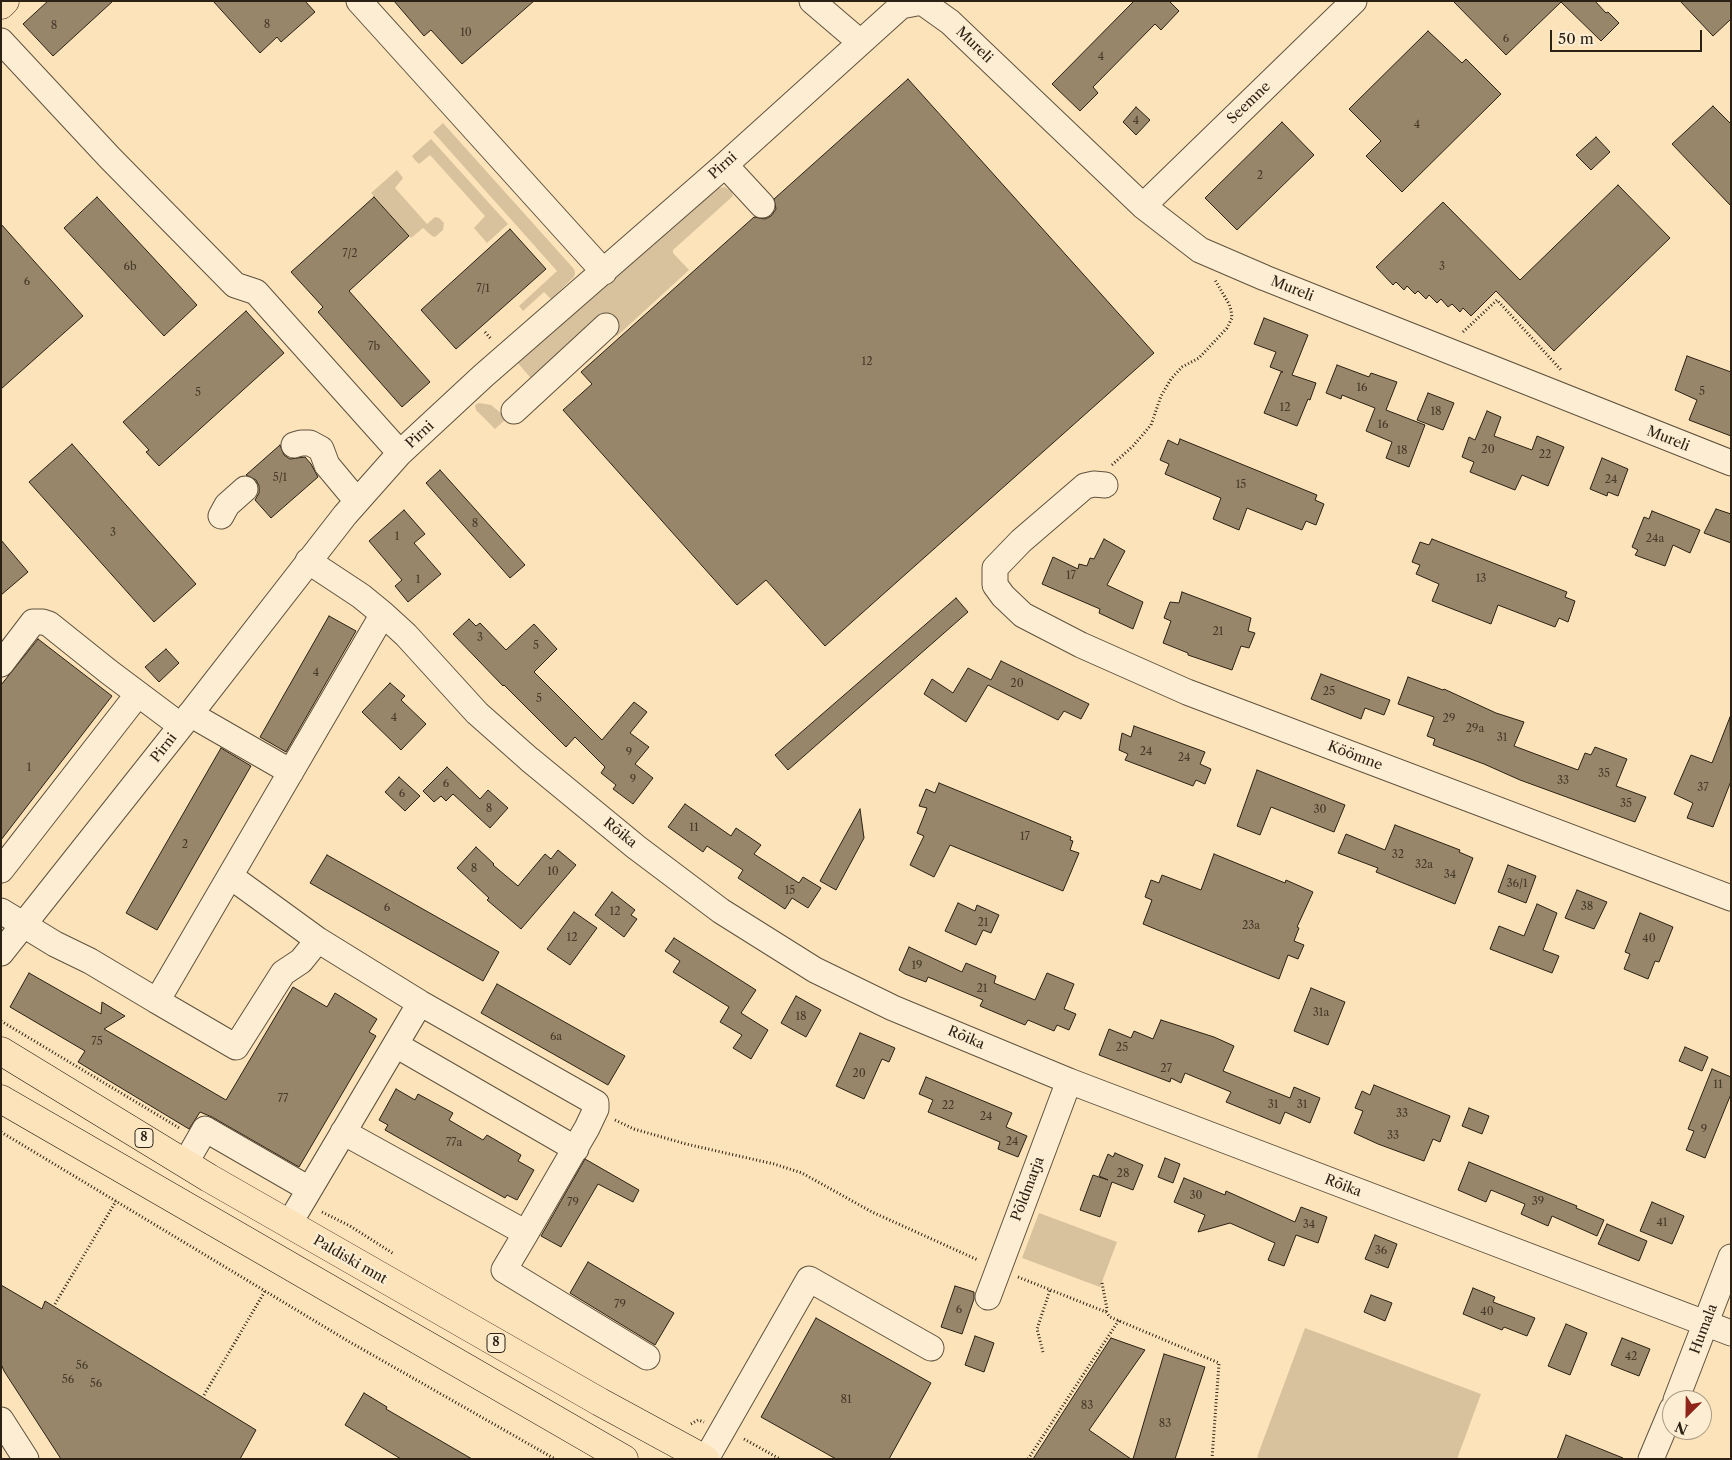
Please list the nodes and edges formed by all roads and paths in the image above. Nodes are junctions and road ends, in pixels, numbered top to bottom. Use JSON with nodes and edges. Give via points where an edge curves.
{"nodes":[{"id":1,"x":5,"y":1,"type":"edge"},
{"id":2,"x":359,"y":1,"type":"edge"},
{"id":3,"x":812,"y":1,"type":"edge"},
{"id":4,"x":1354,"y":1,"type":"edge"},
{"id":5,"x":922,"y":2,"type":"edge"},
{"id":6,"x":1,"y":5,"type":"edge"},
{"id":7,"x":1,"y":41,"type":"edge"},
{"id":8,"x":860,"y":42,"type":"junction"},
{"id":9,"x":725,"y":165,"type":"junction"},
{"id":10,"x":762,"y":205,"type":"dead end"},
{"id":11,"x":1143,"y":206,"type":"junction"},
{"id":12,"x":1224,"y":260,"type":"junction"},
{"id":13,"x":604,"y":272,"type":"junction"},
{"id":14,"x":606,"y":326,"type":"dead end"},
{"id":15,"x":1444,"y":349,"type":"junction"},
{"id":16,"x":1564,"y":374,"type":"dead end"},
{"id":17,"x":514,"y":411,"type":"dead end"},
{"id":18,"x":294,"y":445,"type":"dead end"},
{"id":19,"x":400,"y":453,"type":"junction"},
{"id":20,"x":1731,"y":464,"type":"edge"},
{"id":21,"x":1099,"y":484,"type":"joint"},
{"id":22,"x":245,"y":489,"type":"dead end"},
{"id":23,"x":358,"y":501,"type":"junction"},
{"id":24,"x":221,"y":516,"type":"dead end"},
{"id":25,"x":308,"y":561,"type":"junction"},
{"id":26,"x":383,"y":614,"type":"junction"},
{"id":27,"x":1,"y":664,"type":"edge"},
{"id":28,"x":138,"y":694,"type":"junction"},
{"id":29,"x":186,"y":720,"type":"junction"},
{"id":30,"x":291,"y":772,"type":"junction"},
{"id":31,"x":1,"y":870,"type":"edge"},
{"id":32,"x":230,"y":876,"type":"junction"},
{"id":33,"x":1731,"y":898,"type":"edge"},
{"id":34,"x":1,"y":911,"type":"edge"},
{"id":35,"x":23,"y":926,"type":"junction"},
{"id":36,"x":318,"y":940,"type":"junction"},
{"id":37,"x":1,"y":953,"type":"edge"},
{"id":38,"x":157,"y":1001,"type":"junction"},
{"id":39,"x":420,"y":1003,"type":"junction"},
{"id":40,"x":396,"y":1045,"type":"junction"},
{"id":41,"x":1,"y":1051,"type":"edge"},
{"id":42,"x":1070,"y":1081,"type":"junction"},
{"id":43,"x":1,"y":1100,"type":"edge"},
{"id":44,"x":596,"y":1103,"type":"junction"},
{"id":45,"x":1,"y":1132,"type":"edge"},
{"id":46,"x":343,"y":1132,"type":"junction"},
{"id":47,"x":576,"y":1149,"type":"junction"},
{"id":48,"x":186,"y":1164,"type":"junction"},
{"id":49,"x":309,"y":1189,"type":"junction"},
{"id":50,"x":116,"y":1201,"type":"junction"},
{"id":51,"x":289,"y":1224,"type":"junction"},
{"id":52,"x":526,"y":1233,"type":"junction"},
{"id":53,"x":1731,"y":1257,"type":"edge"},
{"id":54,"x":998,"y":1269,"type":"junction"},
{"id":55,"x":1102,"y":1282,"type":"dead end"},
{"id":56,"x":1050,"y":1290,"type":"junction"},
{"id":57,"x":266,"y":1291,"type":"junction"},
{"id":58,"x":988,"y":1297,"type":"dead end"},
{"id":59,"x":56,"y":1304,"type":"dead end"},
{"id":60,"x":1106,"y":1312,"type":"junction"},
{"id":61,"x":1119,"y":1320,"type":"junction"},
{"id":62,"x":1706,"y":1324,"type":"junction"},
{"id":63,"x":1731,"y":1333,"type":"edge"},
{"id":64,"x":931,"y":1348,"type":"dead end"},
{"id":65,"x":1043,"y":1352,"type":"dead end"},
{"id":66,"x":647,"y":1357,"type":"dead end"},
{"id":67,"x":1680,"y":1390,"type":"edge"},
{"id":68,"x":204,"y":1395,"type":"dead end"},
{"id":69,"x":1,"y":1420,"type":"edge"},
{"id":70,"x":688,"y":1426,"type":"dead end"},
{"id":71,"x":724,"y":1428,"type":"junction"},
{"id":72,"x":1662,"y":1433,"type":"edge"},
{"id":73,"x":26,"y":1459,"type":"edge"},
{"id":74,"x":555,"y":1459,"type":"edge"},
{"id":75,"x":624,"y":1459,"type":"edge"},
{"id":76,"x":706,"y":1459,"type":"edge"},
{"id":77,"x":780,"y":1459,"type":"edge"},
{"id":78,"x":1028,"y":1459,"type":"edge"},
{"id":79,"x":1212,"y":1459,"type":"edge"},
{"id":80,"x":1651,"y":1459,"type":"edge"}],
"edges":[{"from":1,"to":6,"type":"main road"},
{"from":2,"to":13,"type":"street"},
{"from":3,"to":8,"type":"street"},
{"from":4,"to":11,"type":"street","name":"Seemne"},
{"from":5,"to":8,"type":"street","name":"Pirni","via":[[901,6]]},
{"from":5,"to":11,"type":"street","name":"Mureli","via":[[950,22]]},
{"from":7,"to":19,"type":"street","via":[[58,92],[110,158],[236,285],[256,292]]},
{"from":8,"to":9,"type":"street","name":"Pirni"},
{"from":9,"to":10,"type":"street"},
{"from":9,"to":13,"type":"street","name":"Pirni"},
{"from":11,"to":12,"type":"street","name":"Mureli","via":[[1200,250]]},
{"from":12,"to":15,"type":"street","name":"Mureli"},
{"from":12,"to":21,"type":"path","via":[[1215,274],[1215,282],[1231,310],[1232,318],[1227,328],[1199,358],[1182,367],[1171,379],[1151,425],[1105,472]]},
{"from":13,"to":19,"type":"street","name":"Pirni"},
{"from":14,"to":17,"type":"street"},
{"from":15,"to":16,"type":"path","via":[[1497,300]]},
{"from":15,"to":20,"type":"street","name":"Mureli"},
{"from":18,"to":23,"type":"street","via":[[310,443],[321,449],[327,465]]},
{"from":19,"to":23,"type":"street","name":"Pirni"},
{"from":21,"to":33,"type":"street","name":"Köömne","via":[[1086,486],[1021,541],[995,568],[995,585],[1023,615],[1081,645],[1187,692]]},
{"from":22,"to":24,"type":"street","via":[[226,505]]},
{"from":23,"to":25,"type":"street","name":"Pirni"},
{"from":25,"to":26,"type":"street","name":"Rõika","via":[[362,596]]},
{"from":25,"to":29,"type":"street","name":"Pirni"},
{"from":26,"to":30,"type":"street"},
{"from":26,"to":42,"type":"street","name":"Rõika","via":[[477,713],[529,759],[636,847],[721,911],[816,970],[892,1008]]},
{"from":27,"to":28,"type":"street","via":[[33,622],[43,622]]},
{"from":28,"to":29,"type":"street"},
{"from":28,"to":31,"type":"street"},
{"from":29,"to":30,"type":"street"},
{"from":29,"to":35,"type":"street","name":"Pirni"},
{"from":30,"to":32,"type":"street"},
{"from":32,"to":36,"type":"street"},
{"from":32,"to":38,"type":"street"},
{"from":34,"to":35,"type":"street"},
{"from":35,"to":37,"type":"street","name":"Pirni"},
{"from":35,"to":38,"type":"street"},
{"from":36,"to":38,"type":"street","via":[[300,961],[284,973],[236,1047]]},
{"from":36,"to":39,"type":"street"},
{"from":39,"to":40,"type":"street"},
{"from":39,"to":44,"type":"street"},
{"from":40,"to":46,"type":"street"},
{"from":40,"to":47,"type":"street"},
{"from":41,"to":48,"type":"main road","name":"Paldiski mnt","number":"8"},
{"from":42,"to":54,"type":"street","name":"Põldmarja"},
{"from":42,"to":62,"type":"street","name":"Rõika"},
{"from":43,"to":75,"type":"main road"},
{"from":44,"to":47,"type":"street"},
{"from":44,"to":54,"type":"path","via":[[610,1117],[634,1129],[802,1172],[872,1212]]},
{"from":45,"to":50,"type":"path"},
{"from":46,"to":49,"type":"street"},
{"from":46,"to":52,"type":"street"},
{"from":47,"to":52,"type":"street"},
{"from":48,"to":49,"type":"street","via":[[205,1129]]},
{"from":48,"to":51,"type":"main road","name":"Paldiski mnt","number":"8"},
{"from":49,"to":51,"type":"street"},
{"from":50,"to":57,"type":"path"},
{"from":50,"to":59,"type":"path"},
{"from":51,"to":76,"type":"main road","name":"Paldiski mnt","number":"8"},
{"from":52,"to":66,"type":"street","via":[[504,1270]]},
{"from":53,"to":62,"type":"street","name":"Humala"},
{"from":54,"to":56,"type":"path"},
{"from":54,"to":58,"type":"street","name":"Põldmarja"},
{"from":55,"to":60,"type":"path"},
{"from":56,"to":60,"type":"path"},
{"from":56,"to":65,"type":"path","via":[[1037,1329]]},
{"from":57,"to":68,"type":"path"},
{"from":57,"to":74,"type":"path"},
{"from":60,"to":61,"type":"path"},
{"from":61,"to":78,"type":"path"},
{"from":61,"to":79,"type":"path","via":[[1218,1363]]},
{"from":62,"to":63,"type":"street","name":"Rõika"},
{"from":62,"to":67,"type":"street","name":"Humala"},
{"from":64,"to":71,"type":"street","via":[[808,1279]]},
{"from":69,"to":73,"type":"street"},
{"from":70,"to":71,"type":"path","via":[[698,1420]]},
{"from":71,"to":76,"type":"street"},
{"from":71,"to":77,"type":"path"},
{"from":72,"to":80,"type":"street"}]}
